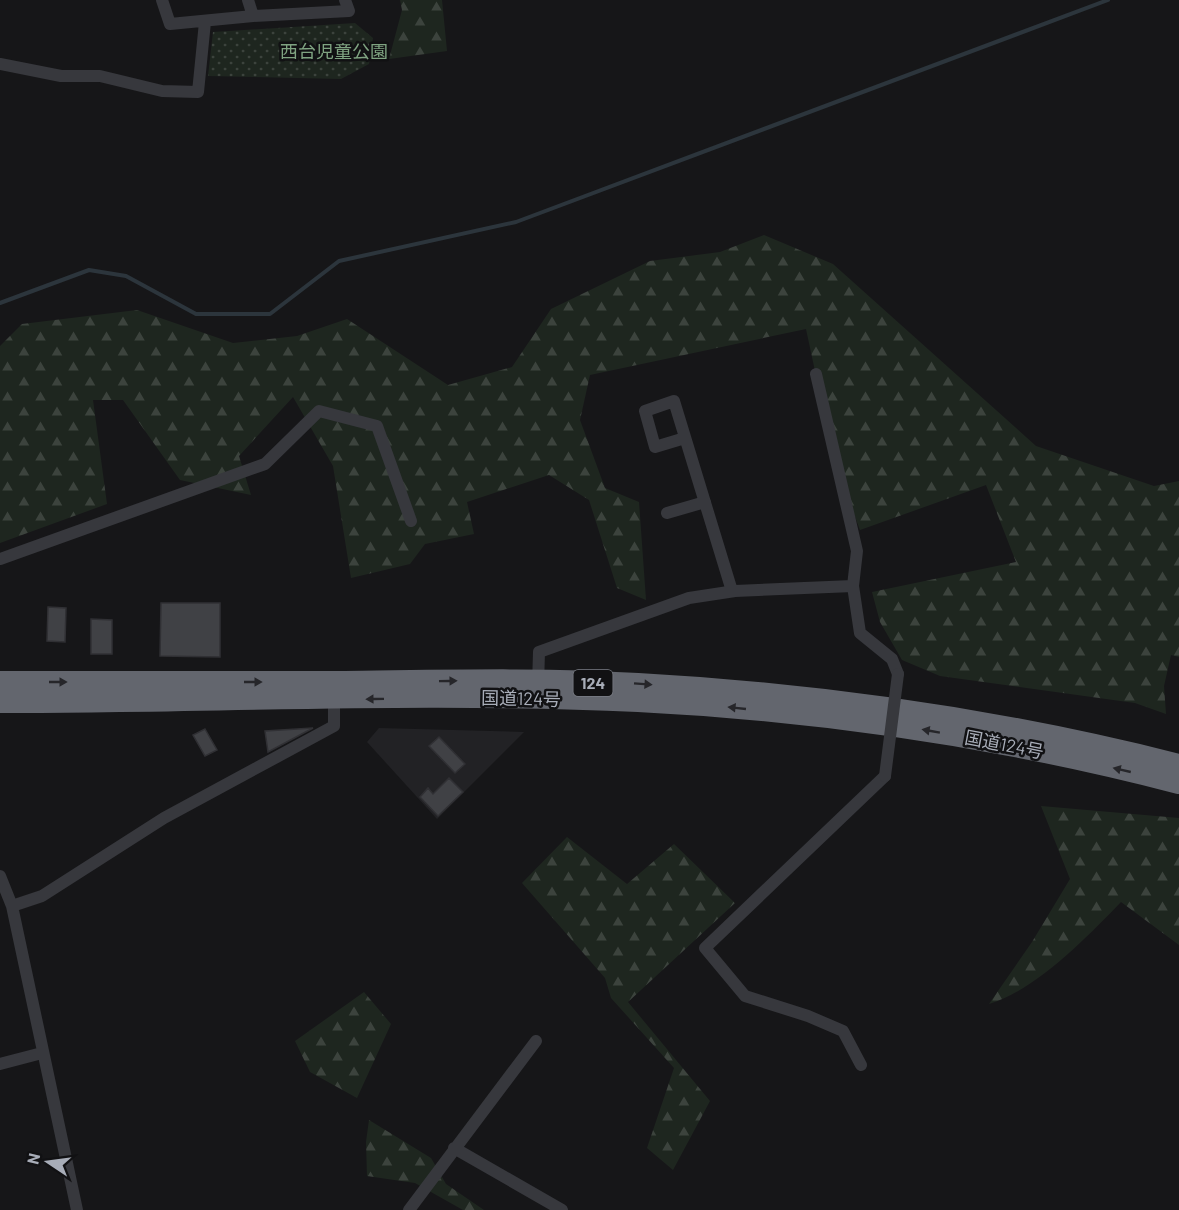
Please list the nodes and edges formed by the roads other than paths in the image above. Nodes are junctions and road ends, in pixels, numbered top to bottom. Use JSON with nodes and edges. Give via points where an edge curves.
{"nodes":[{"id":1,"x":162,"y":0,"type":"edge"},
{"id":2,"x":248,"y":0,"type":"edge"},
{"id":3,"x":345,"y":0,"type":"edge"},
{"id":4,"x":253,"y":16,"type":"junction"},
{"id":5,"x":205,"y":22,"type":"junction"},
{"id":6,"x":0,"y":64,"type":"edge"},
{"id":7,"x":816,"y":374,"type":"dead end"},
{"id":8,"x":685,"y":438,"type":"dead end"},
{"id":9,"x":705,"y":502,"type":"junction"},
{"id":10,"x":667,"y":513,"type":"dead end"},
{"id":11,"x":411,"y":521,"type":"dead end"},
{"id":12,"x":0,"y":559,"type":"edge"},
{"id":13,"x":853,"y":586,"type":"junction"},
{"id":14,"x":732,"y":591,"type":"junction"},
{"id":15,"x":0,"y":682,"type":"edge"},
{"id":16,"x":538,"y":690,"type":"junction"},
{"id":17,"x":334,"y":691,"type":"junction"},
{"id":18,"x":0,"y":702,"type":"edge"},
{"id":19,"x":1179,"y":765,"type":"edge"},
{"id":20,"x":1179,"y":783,"type":"edge"},
{"id":21,"x":0,"y":876,"type":"edge"},
{"id":22,"x":12,"y":906,"type":"junction"},
{"id":23,"x":536,"y":1041,"type":"dead end"},
{"id":24,"x":42,"y":1053,"type":"junction"},
{"id":25,"x":0,"y":1064,"type":"edge"},
{"id":26,"x":861,"y":1065,"type":"dead end"},
{"id":27,"x":454,"y":1148,"type":"junction"},
{"id":28,"x":77,"y":1210,"type":"edge"},
{"id":29,"x":409,"y":1210,"type":"edge"},
{"id":30,"x":562,"y":1210,"type":"edge"}],
"edges":[{"from":1,"to":5,"type":"street","via":[[170,24]]},
{"from":2,"to":4,"type":"street"},
{"from":3,"to":4,"type":"street","via":[[349,11]]},
{"from":4,"to":5,"type":"street"},
{"from":5,"to":6,"type":"street","via":[[198,92],[162,91],[100,76],[61,76]]},
{"from":7,"to":13,"type":"street","via":[[857,551]]},
{"from":8,"to":9,"type":"street"},
{"from":9,"to":10,"type":"street"},
{"from":9,"to":14,"type":"street"},
{"from":11,"to":12,"type":"street","via":[[377,426],[318,411],[265,464]]},
{"from":13,"to":14,"type":"street"},
{"from":13,"to":26,"type":"street","bridge":true,"via":[[860,633],[892,659],[898,674],[885,776],[705,948],[745,996],[843,1031]]},
{"from":14,"to":16,"type":"street","via":[[689,598],[539,652]]},
{"from":15,"to":17,"type":"highway","name":"国道124号","number":"124","one_way":true},
{"from":16,"to":17,"type":"highway","name":"国道124号","number":"124"},
{"from":16,"to":19,"type":"highway","name":"国道124号","number":"124","one_way":true,"via":[[635,684],[827,699],[1040,732]]},
{"from":20,"to":16,"type":"highway","name":"国道124号","number":"124","one_way":true,"via":[[1036,750],[921,730],[835,718]]},
{"from":17,"to":18,"type":"highway","name":"国道124号","number":"124"},
{"from":17,"to":22,"type":"street","via":[[334,726],[164,818],[42,896]]},
{"from":21,"to":22,"type":"street"},
{"from":22,"to":24,"type":"street"},
{"from":23,"to":27,"type":"street"},
{"from":24,"to":25,"type":"street"},
{"from":24,"to":28,"type":"street"},
{"from":27,"to":29,"type":"street"},
{"from":27,"to":30,"type":"street"}]}
